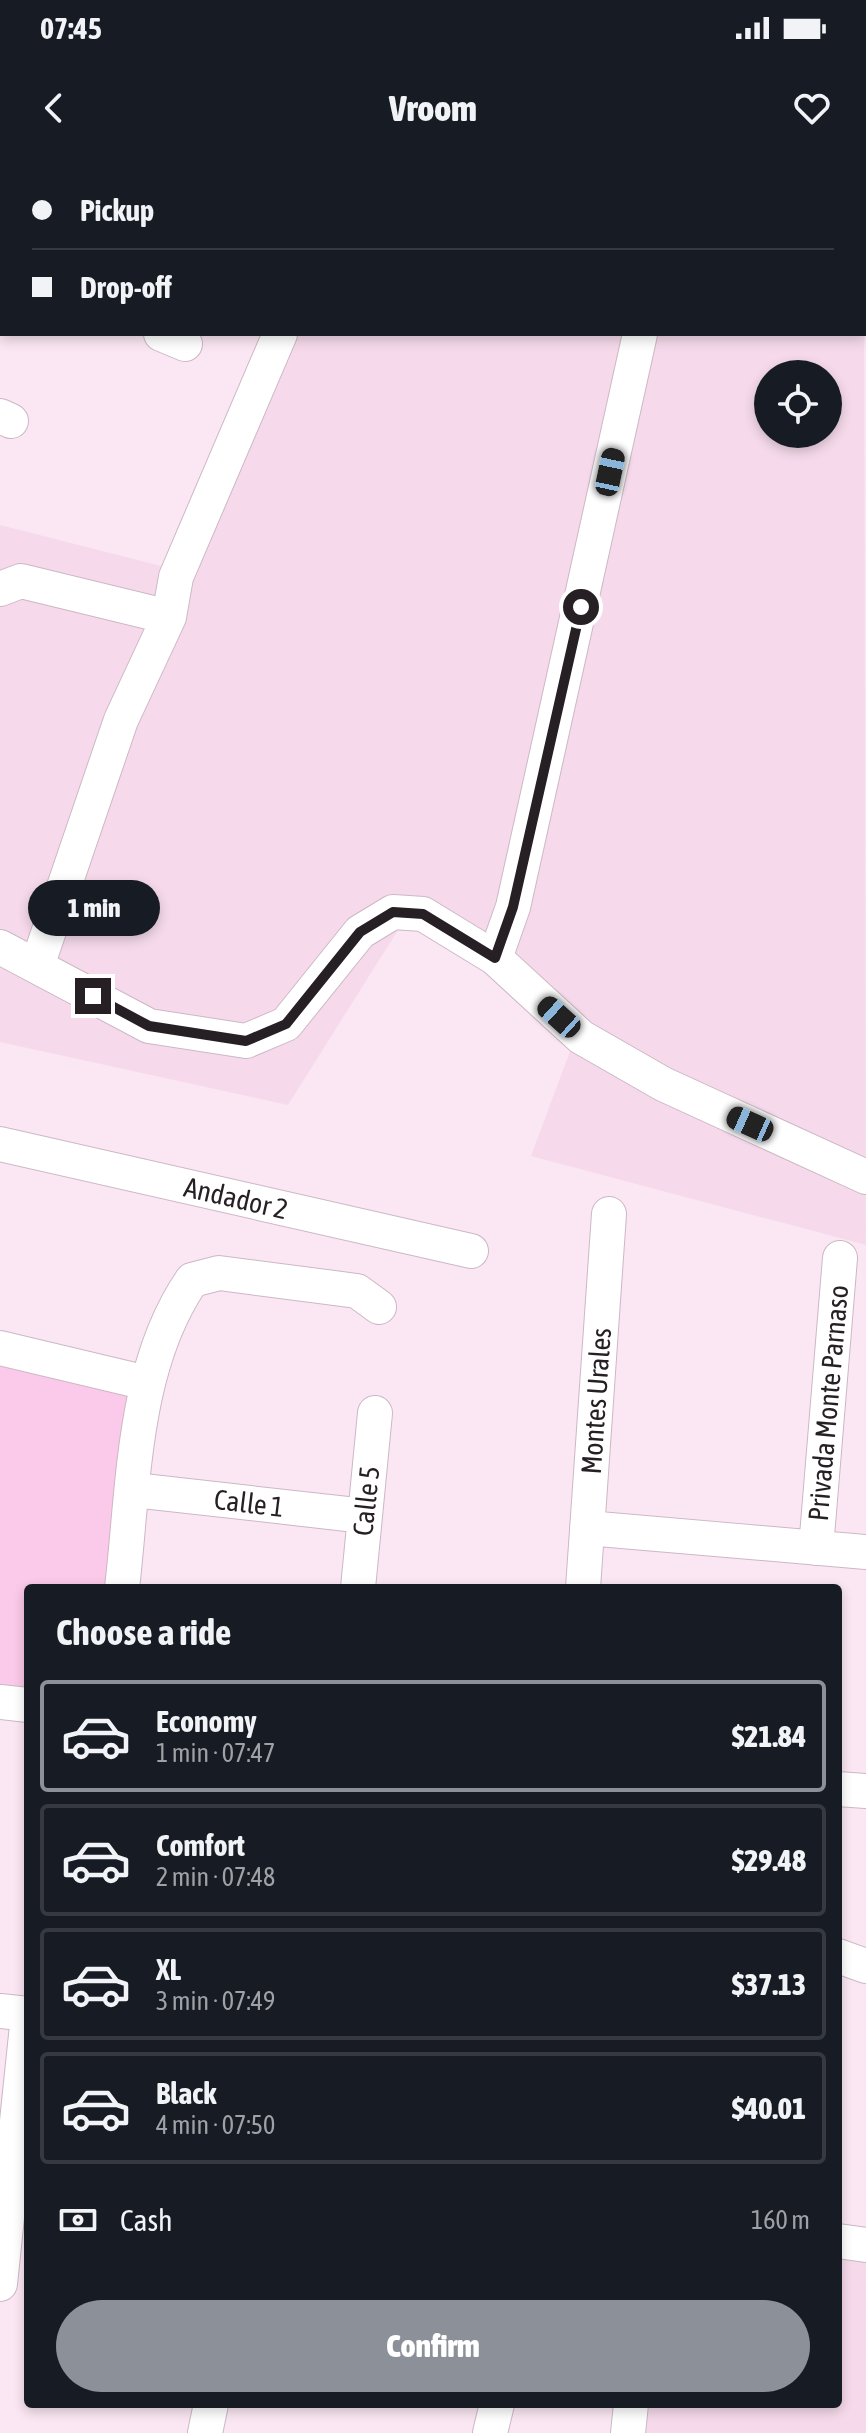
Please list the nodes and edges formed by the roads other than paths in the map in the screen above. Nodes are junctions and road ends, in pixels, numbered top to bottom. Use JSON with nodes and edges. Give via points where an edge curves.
{"nodes":[{"id":1,"x":279,"y":336,"type":"edge"},
{"id":2,"x":640,"y":336,"type":"edge"},
{"id":3,"x":0,"y":589,"type":"edge"},
{"id":4,"x":169,"y":617,"type":"junction"},
{"id":5,"x":0,"y":947,"type":"edge"},
{"id":6,"x":495,"y":958,"type":"junction"},
{"id":7,"x":37,"y":966,"type":"junction"},
{"id":8,"x":0,"y":1144,"type":"edge"},
{"id":9,"x":866,"y":1177,"type":"edge"},
{"id":10,"x":609,"y":1214,"type":"dead end"},
{"id":11,"x":471,"y":1251,"type":"dead end"},
{"id":12,"x":840,"y":1258,"type":"dead end"},
{"id":13,"x":379,"y":1307,"type":"dead end"},
{"id":14,"x":0,"y":1348,"type":"edge"},
{"id":15,"x":147,"y":1383,"type":"junction"},
{"id":16,"x":375,"y":1413,"type":"dead end"},
{"id":17,"x":134,"y":1490,"type":"junction"},
{"id":18,"x":365,"y":1516,"type":"junction"},
{"id":19,"x":587,"y":1528,"type":"junction"},
{"id":20,"x":816,"y":1548,"type":"junction"},
{"id":21,"x":866,"y":1552,"type":"edge"},
{"id":22,"x":122,"y":1584,"type":"edge"},
{"id":23,"x":358,"y":1584,"type":"edge"},
{"id":24,"x":583,"y":1584,"type":"edge"},
{"id":25,"x":0,"y":1702,"type":"edge"},
{"id":26,"x":24,"y":1705,"type":"edge"},
{"id":27,"x":842,"y":1789,"type":"edge"},
{"id":28,"x":866,"y":1791,"type":"edge"},
{"id":29,"x":842,"y":1957,"type":"edge"},
{"id":30,"x":866,"y":1966,"type":"edge"},
{"id":31,"x":0,"y":2011,"type":"edge"},
{"id":32,"x":24,"y":2014,"type":"edge"},
{"id":33,"x":24,"y":2031,"type":"edge"},
{"id":34,"x":17,"y":2058,"type":"edge"},
{"id":35,"x":842,"y":2242,"type":"edge"},
{"id":36,"x":866,"y":2245,"type":"edge"},
{"id":37,"x":0,"y":2284,"type":"edge"},
{"id":38,"x":210,"y":2408,"type":"edge"},
{"id":39,"x":496,"y":2408,"type":"edge"},
{"id":40,"x":631,"y":2408,"type":"edge"},
{"id":41,"x":205,"y":2433,"type":"edge"},
{"id":42,"x":490,"y":2433,"type":"edge"},
{"id":43,"x":628,"y":2433,"type":"edge"}],
"edges":[{"from":1,"to":4,"type":"street","via":[[176,577]]},
{"from":2,"to":6,"type":"street","via":[[516,891]]},
{"from":3,"to":4,"type":"street","via":[[21,581]]},
{"from":4,"to":7,"type":"street","via":[[121,720]]},
{"from":5,"to":7,"type":"street"},
{"from":6,"to":7,"type":"street","via":[[423,914],[393,912],[360,932],[286,1024],[246,1041],[149,1026]]},
{"from":6,"to":9,"type":"street","via":[[581,1037],[663,1084]]},
{"from":8,"to":11,"type":"street","name":"Andador 2"},
{"from":10,"to":19,"type":"street","name":"Montes Urales"},
{"from":12,"to":20,"type":"street","name":"Privada Monte Parnaso"},
{"from":13,"to":15,"type":"street","via":[[357,1291],[219,1273],[192,1280],[179,1298]]},
{"from":14,"to":15,"type":"street"},
{"from":15,"to":17,"type":"street"},
{"from":16,"to":18,"type":"street","name":"Calle 5"},
{"from":17,"to":18,"type":"street","name":"Calle 1"},
{"from":17,"to":22,"type":"street"},
{"from":18,"to":23,"type":"street","name":"Calle 5"},
{"from":19,"to":20,"type":"street"},
{"from":19,"to":24,"type":"street","name":"Montes Urales"},
{"from":20,"to":21,"type":"street"},
{"from":25,"to":26,"type":"street"},
{"from":27,"to":28,"type":"street"},
{"from":29,"to":30,"type":"street"},
{"from":31,"to":32,"type":"street"},
{"from":33,"to":34,"type":"street"},
{"from":34,"to":37,"type":"street"},
{"from":35,"to":36,"type":"street"},
{"from":38,"to":41,"type":"street"},
{"from":39,"to":42,"type":"street"},
{"from":40,"to":43,"type":"street"}]}
